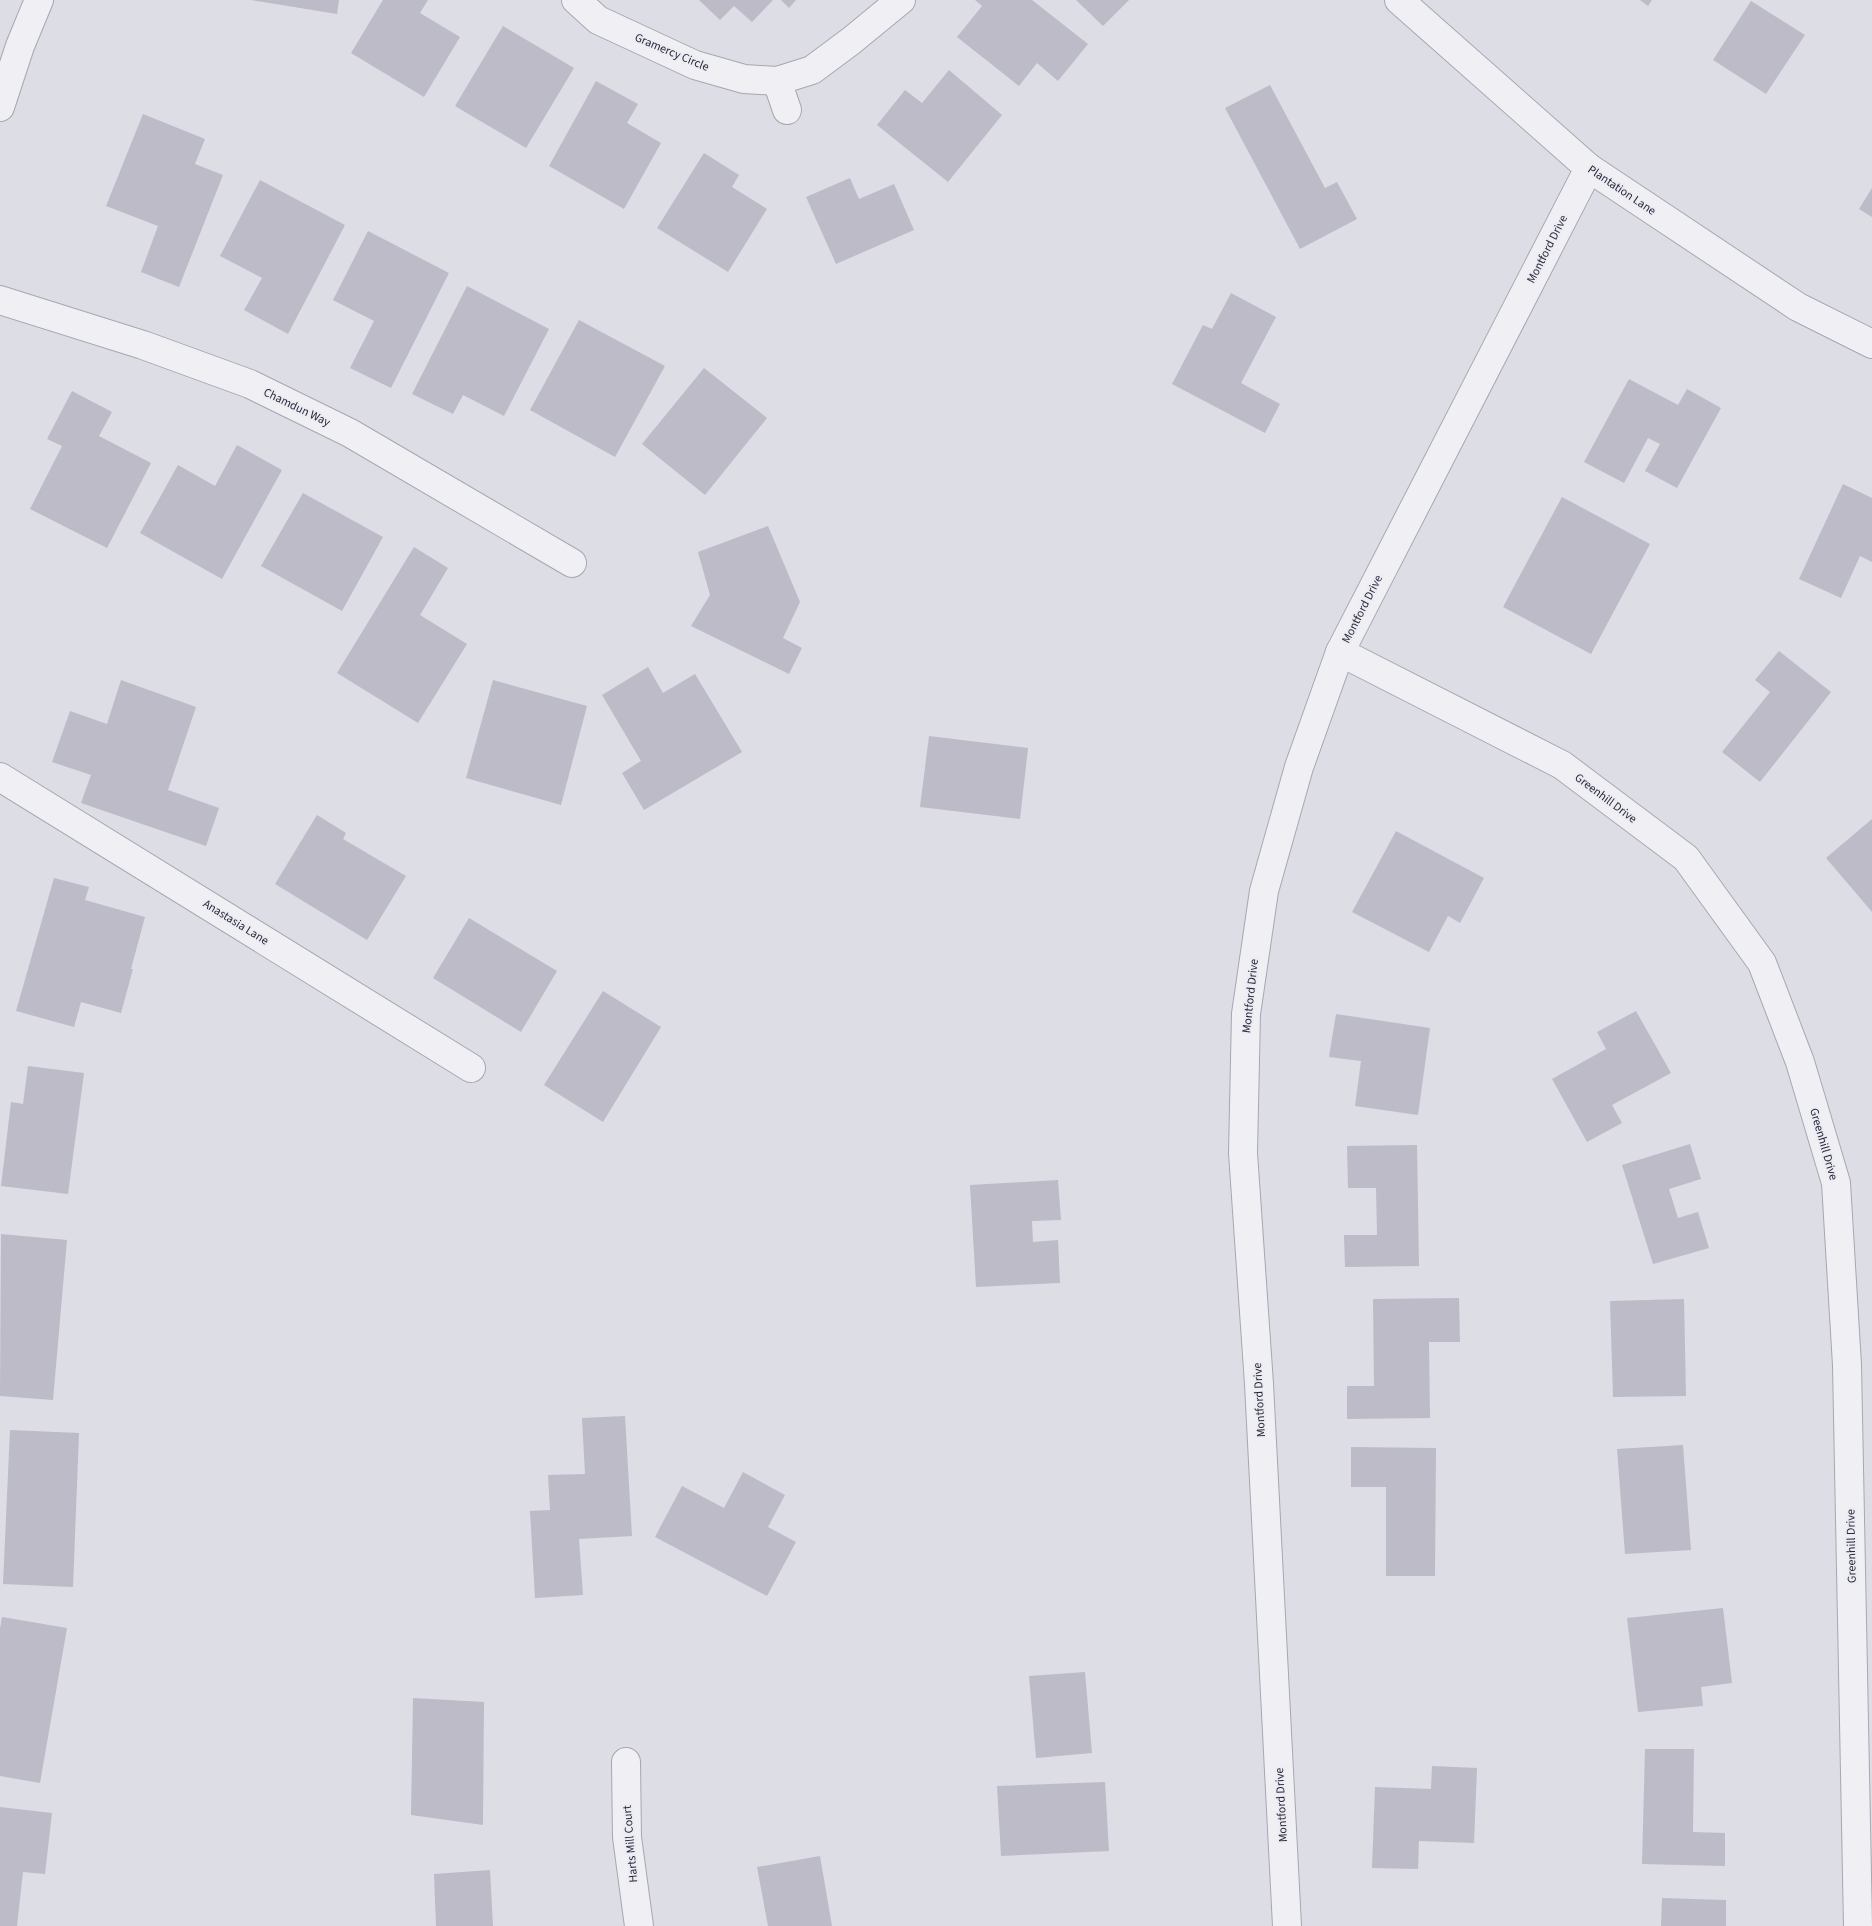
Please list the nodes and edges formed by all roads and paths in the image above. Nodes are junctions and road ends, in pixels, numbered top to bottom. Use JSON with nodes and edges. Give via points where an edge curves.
{"nodes":[{"id":1,"x":40,"y":0,"type":"edge"},
{"id":2,"x":576,"y":0,"type":"edge"},
{"id":3,"x":900,"y":0,"type":"edge"},
{"id":4,"x":1399,"y":0,"type":"edge"},
{"id":5,"x":777,"y":81,"type":"junction"},
{"id":6,"x":0,"y":107,"type":"edge"},
{"id":7,"x":787,"y":110,"type":"dead end"},
{"id":8,"x":1589,"y":168,"type":"junction"},
{"id":9,"x":0,"y":300,"type":"edge"},
{"id":10,"x":1872,"y":344,"type":"edge"},
{"id":11,"x":572,"y":563,"type":"dead end"},
{"id":12,"x":1340,"y":652,"type":"junction"},
{"id":13,"x":0,"y":777,"type":"edge"},
{"id":14,"x":471,"y":1068,"type":"dead end"},
{"id":15,"x":626,"y":1762,"type":"dead end"},
{"id":16,"x":639,"y":1926,"type":"edge"},
{"id":17,"x":1287,"y":1926,"type":"edge"},
{"id":18,"x":1858,"y":1926,"type":"edge"}],
"edges":[{"from":1,"to":6,"type":"street","via":[[20,46]]},
{"from":2,"to":5,"type":"street","name":"Gramercy Circle","via":[[598,20],[695,65],[744,79]]},
{"from":3,"to":5,"type":"street","name":"Gramercy Circle","via":[[812,70]]},
{"from":4,"to":8,"type":"street","name":"Plantation Lane"},
{"from":5,"to":7,"type":"street"},
{"from":8,"to":10,"type":"street","name":"Plantation Lane","via":[[1798,307]]},
{"from":8,"to":12,"type":"street","name":"Montford Drive"},
{"from":9,"to":11,"type":"street","name":"Chamdun Way","via":[[142,345],[250,384],[350,433]]},
{"from":12,"to":17,"type":"street","name":"Montford Drive","via":[[1299,767],[1264,891],[1246,1014],[1243,1153],[1259,1384]]},
{"from":12,"to":18,"type":"street","name":"Greenhill Drive","via":[[1562,765],[1686,858],[1762,963],[1800,1062],[1836,1183],[1847,1366]]},
{"from":13,"to":14,"type":"street","name":"Anastasia Lane"},
{"from":15,"to":16,"type":"street","name":"Harts Mill Court","via":[[627,1836]]}]}
